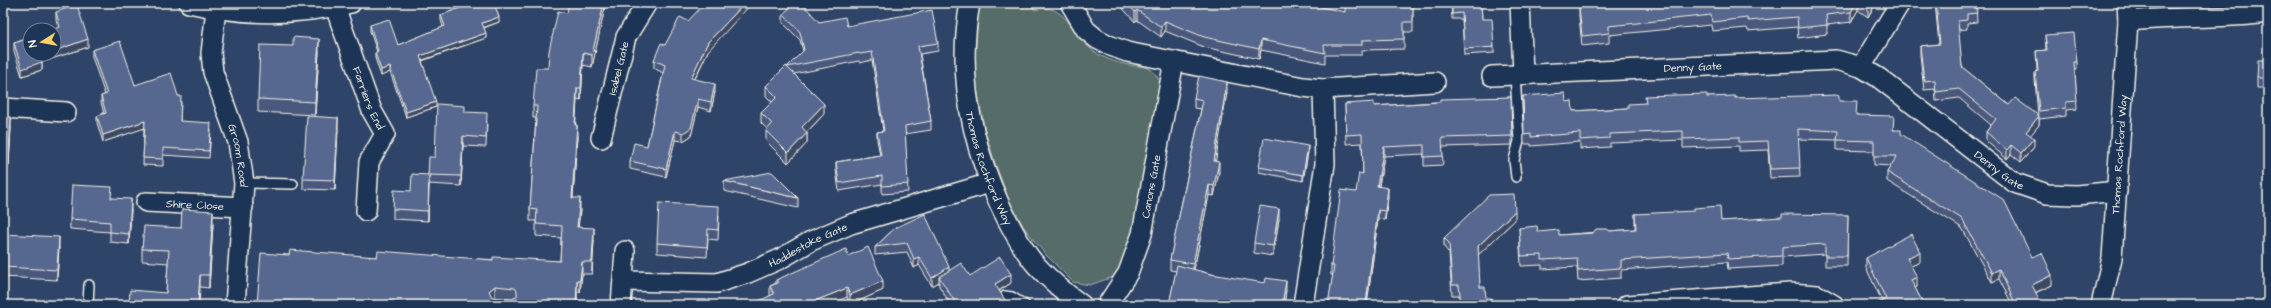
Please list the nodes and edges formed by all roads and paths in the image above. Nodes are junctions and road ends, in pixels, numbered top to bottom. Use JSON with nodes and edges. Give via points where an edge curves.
{"nodes":[{"id":1,"x":189,"y":3,"type":"edge"},
{"id":2,"x":647,"y":3,"type":"edge"},
{"id":3,"x":970,"y":3,"type":"edge"},
{"id":4,"x":1070,"y":3,"type":"edge"},
{"id":5,"x":1520,"y":3,"type":"edge"},
{"id":6,"x":1900,"y":3,"type":"edge"},
{"id":7,"x":343,"y":5,"type":"edge"},
{"id":8,"x":274,"y":8,"type":"edge"},
{"id":9,"x":216,"y":9,"type":"junction"},
{"id":10,"x":2238,"y":10,"type":"edge"},
{"id":11,"x":2127,"y":12,"type":"edge"},
{"id":12,"x":2268,"y":14,"type":"edge"},
{"id":13,"x":1174,"y":61,"type":"junction"},
{"id":14,"x":1861,"y":67,"type":"junction"},
{"id":15,"x":1519,"y":75,"type":"junction"},
{"id":16,"x":1492,"y":76,"type":"dead end"},
{"id":17,"x":1434,"y":82,"type":"dead end"},
{"id":18,"x":1324,"y":88,"type":"junction"},
{"id":19,"x":3,"y":108,"type":"edge"},
{"id":20,"x":66,"y":112,"type":"dead end"},
{"id":21,"x":601,"y":138,"type":"dead end"},
{"id":22,"x":1516,"y":177,"type":"dead end"},
{"id":23,"x":244,"y":183,"type":"junction"},
{"id":24,"x":990,"y":183,"type":"junction"},
{"id":25,"x":293,"y":184,"type":"dead end"},
{"id":26,"x":2117,"y":191,"type":"junction"},
{"id":27,"x":146,"y":202,"type":"dead end"},
{"id":28,"x":243,"y":207,"type":"junction"},
{"id":29,"x":366,"y":211,"type":"dead end"},
{"id":30,"x":625,"y":251,"type":"dead end"},
{"id":31,"x":624,"y":281,"type":"junction"},
{"id":32,"x":89,"y":285,"type":"dead end"},
{"id":33,"x":1005,"y":296,"type":"dead end"},
{"id":34,"x":88,"y":305,"type":"edge"},
{"id":35,"x":235,"y":305,"type":"edge"},
{"id":36,"x":621,"y":305,"type":"edge"},
{"id":37,"x":1025,"y":305,"type":"edge"},
{"id":38,"x":1082,"y":305,"type":"edge"},
{"id":39,"x":1107,"y":305,"type":"edge"},
{"id":40,"x":1303,"y":305,"type":"edge"},
{"id":41,"x":1627,"y":305,"type":"edge"},
{"id":42,"x":1631,"y":305,"type":"edge"},
{"id":43,"x":1834,"y":305,"type":"edge"},
{"id":44,"x":2101,"y":305,"type":"edge"}],
"edges":[{"from":1,"to":9,"type":"street"},
{"from":2,"to":21,"type":"street","name":"Isabel Gate","via":[[626,37]]},
{"from":3,"to":24,"type":"street","name":"Thomas Rochford Way","via":[[964,51],[965,82],[976,144]]},
{"from":4,"to":13,"type":"street","via":[[1086,30],[1097,39],[1127,52]]},
{"from":5,"to":15,"type":"street"},
{"from":6,"to":14,"type":"street"},
{"from":7,"to":8,"type":"street","via":[[304,13]]},
{"from":7,"to":29,"type":"street","name":"Farriers End","via":[[372,111],[384,134],[369,162]]},
{"from":8,"to":9,"type":"street"},
{"from":9,"to":23,"type":"street","name":"Groom Road","via":[[211,53],[213,72],[238,142]]},
{"from":10,"to":11,"type":"street","via":[[2156,18]]},
{"from":10,"to":12,"type":"street"},
{"from":11,"to":26,"type":"street","name":"Thomas Rochford Way"},
{"from":13,"to":18,"type":"street","via":[[1303,87]]},
{"from":13,"to":39,"type":"street","name":"Canons Gate","via":[[1142,234],[1128,273]]},
{"from":14,"to":15,"type":"street","name":"Denny Gate","via":[[1836,60]]},
{"from":14,"to":26,"type":"street","name":"Denny Gate","via":[[2015,183],[2047,194]]},
{"from":15,"to":16,"type":"street","name":"Denny Gate"},
{"from":15,"to":22,"type":"lane","via":[[1519,140],[1514,160]]},
{"from":17,"to":18,"type":"street"},
{"from":18,"to":40,"type":"street","via":[[1325,164]]},
{"from":19,"to":20,"type":"street"},
{"from":23,"to":25,"type":"lane"},
{"from":23,"to":28,"type":"street","name":"Groom Road"},
{"from":24,"to":31,"type":"street","name":"Haddestoke Gate","via":[[852,224],[811,241],[780,259],[748,273],[717,283]]},
{"from":24,"to":38,"type":"street","name":"Thomas Rochford Way","via":[[1009,224],[1035,264],[1063,292]]},
{"from":26,"to":44,"type":"street","name":"Thomas Rochford Way","via":[[2112,258]]},
{"from":27,"to":28,"type":"street","name":"Shire Close"},
{"from":28,"to":35,"type":"street","name":"Groom Road"},
{"from":30,"to":31,"type":"street"},
{"from":31,"to":36,"type":"street"},
{"from":32,"to":34,"type":"lane"},
{"from":33,"to":37,"type":"lane"},
{"from":41,"to":42,"type":"street"},
{"from":42,"to":43,"type":"street","via":[[1790,293],[1817,295]]}]}
